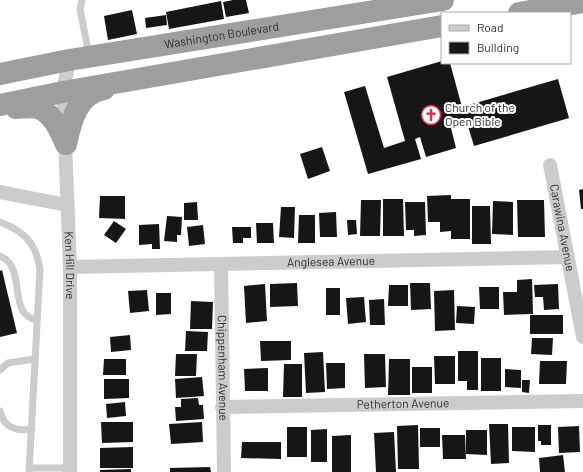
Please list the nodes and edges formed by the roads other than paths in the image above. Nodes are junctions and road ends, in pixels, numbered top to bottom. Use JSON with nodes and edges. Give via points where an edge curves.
{"nodes":[{"id":1,"x":82,"y":0,"type":"edge"},
{"id":2,"x":443,"y":0,"type":"edge"},
{"id":3,"x":574,"y":3,"type":"edge"},
{"id":4,"x":390,"y":4,"type":"edge"},
{"id":5,"x":524,"y":12,"type":"edge"},
{"id":6,"x":441,"y":26,"type":"edge"},
{"id":7,"x":79,"y":58,"type":"junction"},
{"id":8,"x":0,"y":74,"type":"edge"},
{"id":9,"x":143,"y":78,"type":"junction"},
{"id":10,"x":63,"y":92,"type":"junction"},
{"id":11,"x":0,"y":104,"type":"edge"},
{"id":12,"x":0,"y":108,"type":"edge"},
{"id":13,"x":66,"y":144,"type":"junction"},
{"id":14,"x":550,"y":165,"type":"dead end"},
{"id":15,"x":0,"y":192,"type":"edge"},
{"id":16,"x":67,"y":205,"type":"junction"},
{"id":17,"x":0,"y":222,"type":"edge"},
{"id":18,"x":0,"y":256,"type":"edge"},
{"id":19,"x":568,"y":256,"type":"junction"},
{"id":20,"x":221,"y":264,"type":"junction"},
{"id":21,"x":70,"y":267,"type":"junction"},
{"id":22,"x":37,"y":320,"type":"junction"},
{"id":23,"x":583,"y":337,"type":"edge"},
{"id":24,"x":35,"y":359,"type":"junction"},
{"id":25,"x":0,"y":370,"type":"edge"},
{"id":26,"x":583,"y":401,"type":"edge"},
{"id":27,"x":222,"y":407,"type":"junction"},
{"id":28,"x":0,"y":411,"type":"edge"},
{"id":29,"x":32,"y":429,"type":"junction"},
{"id":30,"x":29,"y":470,"type":"edge"},
{"id":31,"x":70,"y":470,"type":"edge"},
{"id":32,"x":224,"y":472,"type":"edge"}],
"edges":[{"from":1,"to":7,"type":"lane"},
{"from":2,"to":4,"type":"highway","name":"Washington Boulevard"},
{"from":3,"to":5,"type":"highway"},
{"from":4,"to":7,"type":"highway","name":"Washington Boulevard"},
{"from":6,"to":9,"type":"highway"},
{"from":7,"to":8,"type":"highway","name":"Washington Boulevard"},
{"from":7,"to":10,"type":"street","name":"Ken Hill Drive"},
{"from":9,"to":10,"type":"highway"},
{"from":9,"to":13,"type":"highway","via":[[123,86],[100,90],[85,98],[74,115]]},
{"from":10,"to":11,"type":"highway"},
{"from":10,"to":13,"type":"street","name":"Ken Hill Drive"},
{"from":12,"to":13,"type":"highway","via":[[38,108],[56,124]]},
{"from":13,"to":16,"type":"street","name":"Ken Hill Drive"},
{"from":14,"to":19,"type":"street","name":"Carawina Avenue"},
{"from":15,"to":16,"type":"street"},
{"from":16,"to":21,"type":"street","name":"Ken Hill Drive"},
{"from":17,"to":22,"type":"lane","via":[[26,236],[36,251],[40,268]]},
{"from":18,"to":22,"type":"lane","via":[[13,267],[22,310],[30,318]]},
{"from":19,"to":20,"type":"street","name":"Anglesea Avenue"},
{"from":19,"to":23,"type":"street","name":"Carawina Avenue"},
{"from":20,"to":21,"type":"street","name":"Anglesea Avenue"},
{"from":20,"to":27,"type":"street","name":"Chippenham Avenue"},
{"from":21,"to":31,"type":"street","name":"Ken Hill Drive"},
{"from":22,"to":24,"type":"lane"},
{"from":24,"to":25,"type":"lane","via":[[8,363]]},
{"from":24,"to":29,"type":"lane"},
{"from":26,"to":27,"type":"street","name":"Petherton Avenue"},
{"from":27,"to":32,"type":"street","name":"Chippenham Avenue"},
{"from":28,"to":29,"type":"lane","via":[[1,419],[10,427],[20,430]]},
{"from":29,"to":30,"type":"lane"},
{"from":30,"to":31,"type":"lane"}]}
